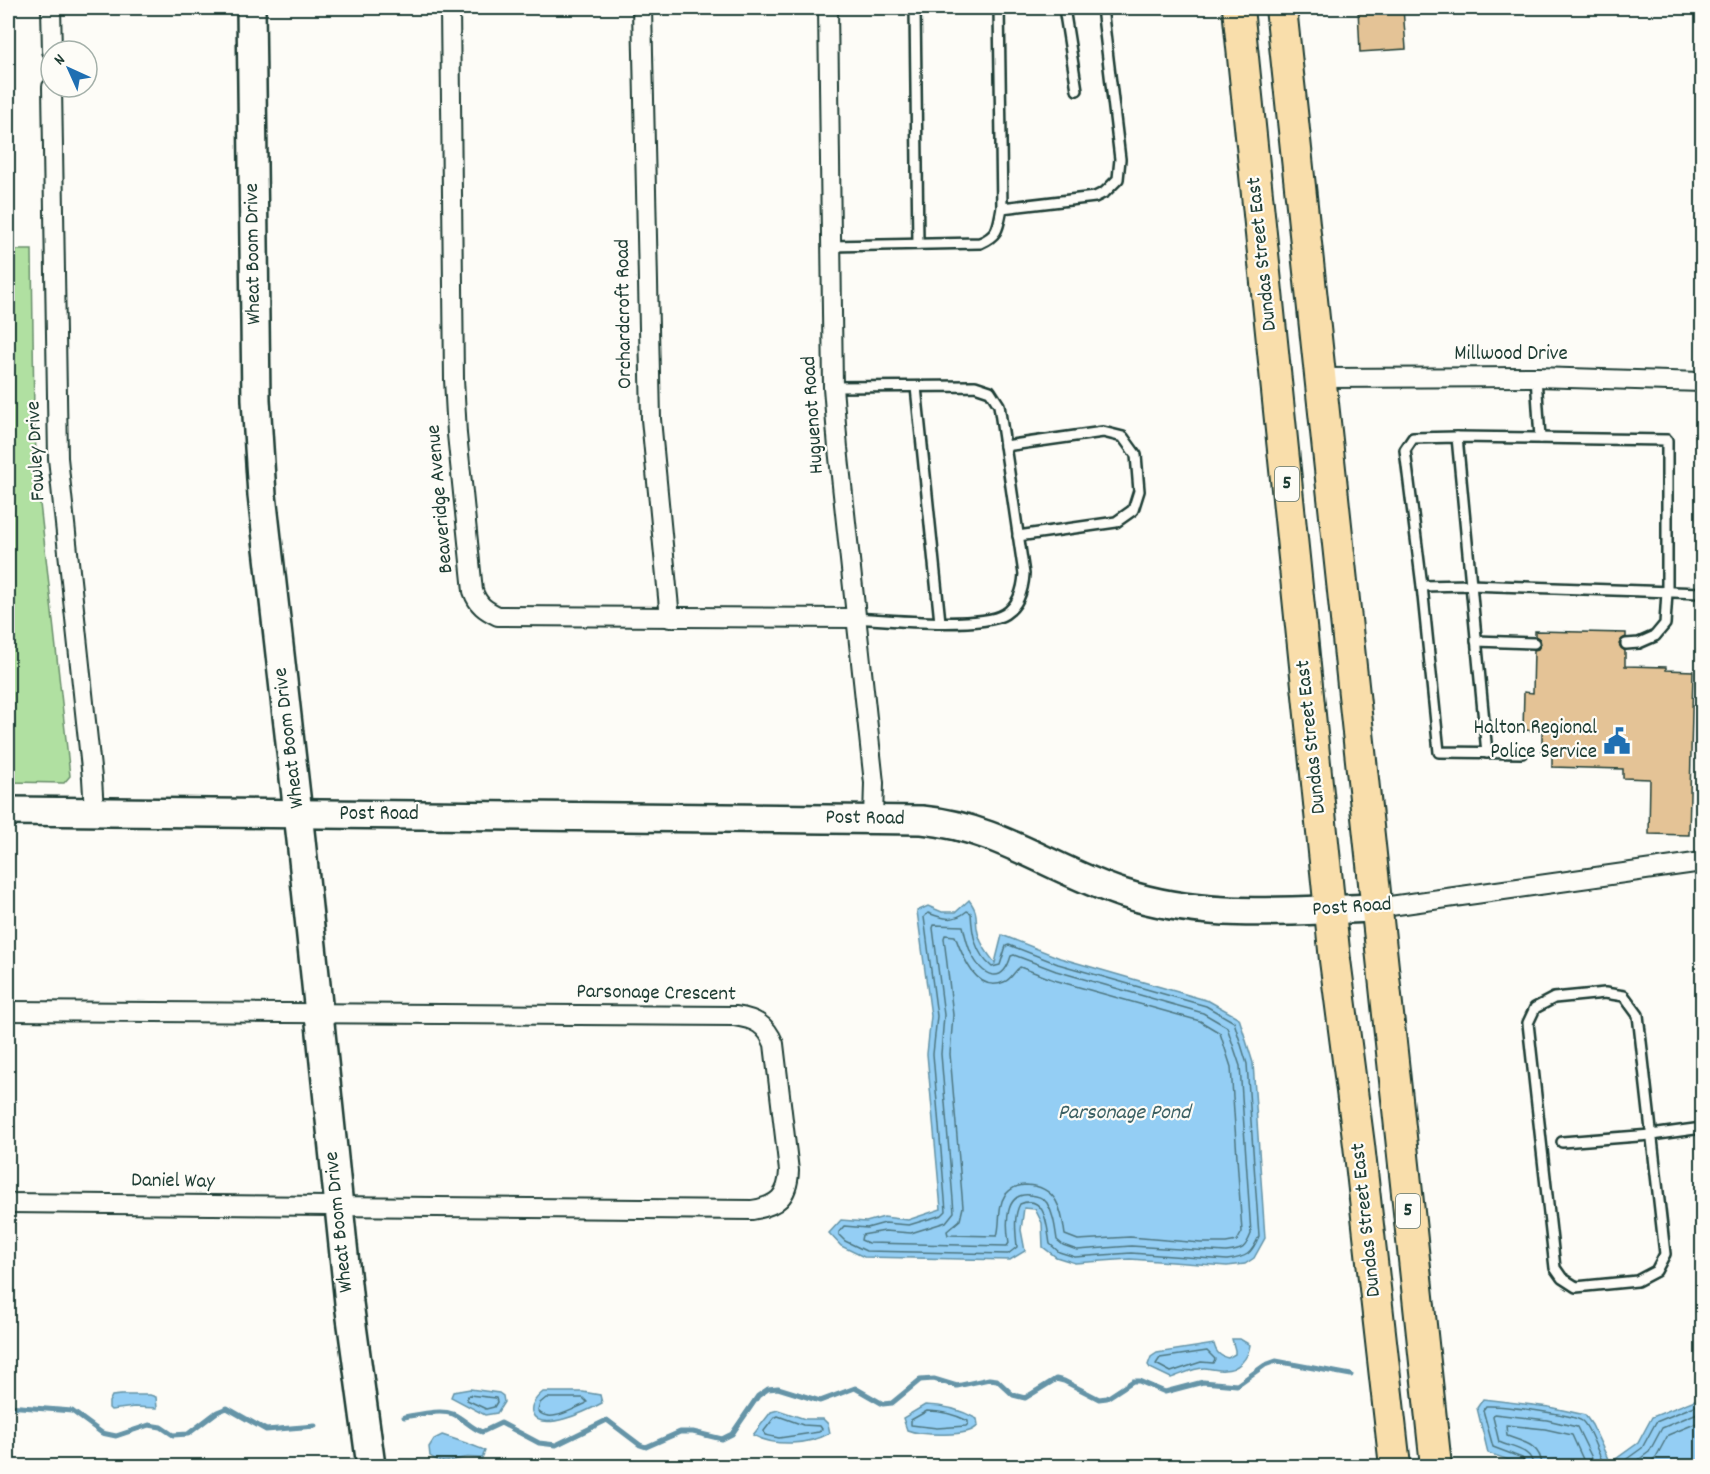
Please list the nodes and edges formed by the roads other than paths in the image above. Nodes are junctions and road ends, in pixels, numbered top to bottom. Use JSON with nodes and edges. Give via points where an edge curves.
{"nodes":[{"id":1,"x":51,"y":8,"type":"edge"},
{"id":2,"x":251,"y":8,"type":"edge"},
{"id":3,"x":450,"y":8,"type":"edge"},
{"id":4,"x":642,"y":8,"type":"edge"},
{"id":5,"x":828,"y":8,"type":"edge"},
{"id":6,"x":915,"y":8,"type":"edge"},
{"id":7,"x":999,"y":8,"type":"edge"},
{"id":8,"x":1064,"y":8,"type":"edge"},
{"id":9,"x":1102,"y":8,"type":"edge"},
{"id":10,"x":1238,"y":8,"type":"edge"},
{"id":11,"x":1281,"y":8,"type":"edge"},
{"id":12,"x":52,"y":39,"type":"edge"},
{"id":13,"x":1077,"y":90,"type":"dead end"},
{"id":14,"x":52,"y":99,"type":"edge"},
{"id":15,"x":1002,"y":208,"type":"junction"},
{"id":16,"x":918,"y":244,"type":"junction"},
{"id":17,"x":831,"y":246,"type":"junction"},
{"id":18,"x":1536,"y":377,"type":"junction"},
{"id":19,"x":1320,"y":378,"type":"junction"},
{"id":20,"x":1702,"y":382,"type":"edge"},
{"id":21,"x":833,"y":387,"type":"junction"},
{"id":22,"x":916,"y":387,"type":"junction"},
{"id":23,"x":1457,"y":437,"type":"junction"},
{"id":24,"x":1540,"y":438,"type":"junction"},
{"id":25,"x":1005,"y":446,"type":"junction"},
{"id":26,"x":1018,"y":536,"type":"junction"},
{"id":27,"x":1470,"y":585,"type":"junction"},
{"id":28,"x":1422,"y":586,"type":"junction"},
{"id":29,"x":1667,"y":592,"type":"junction"},
{"id":30,"x":1702,"y":593,"type":"edge"},
{"id":31,"x":670,"y":618,"type":"junction"},
{"id":32,"x":856,"y":618,"type":"junction"},
{"id":33,"x":940,"y":622,"type":"junction"},
{"id":34,"x":1476,"y":641,"type":"junction"},
{"id":35,"x":1534,"y":643,"type":"dead end"},
{"id":36,"x":1626,"y":644,"type":"dead end"},
{"id":37,"x":1487,"y":753,"type":"junction"},
{"id":38,"x":1522,"y":753,"type":"dead end"},
{"id":39,"x":8,"y":811,"type":"edge"},
{"id":40,"x":94,"y":811,"type":"junction"},
{"id":41,"x":298,"y":814,"type":"junction"},
{"id":42,"x":873,"y":819,"type":"junction"},
{"id":43,"x":1702,"y":862,"type":"edge"},
{"id":44,"x":1376,"y":908,"type":"junction"},
{"id":45,"x":1330,"y":909,"type":"junction"},
{"id":46,"x":8,"y":1011,"type":"edge"},
{"id":47,"x":319,"y":1014,"type":"junction"},
{"id":48,"x":1702,"y":1128,"type":"edge"},
{"id":49,"x":1651,"y":1135,"type":"junction"},
{"id":50,"x":1562,"y":1142,"type":"dead end"},
{"id":51,"x":8,"y":1203,"type":"edge"},
{"id":52,"x":339,"y":1206,"type":"junction"},
{"id":53,"x":371,"y":1467,"type":"edge"},
{"id":54,"x":1395,"y":1467,"type":"edge"},
{"id":55,"x":1436,"y":1467,"type":"edge"}],
"edges":[{"from":1,"to":12,"type":"street"},
{"from":2,"to":41,"type":"street","name":"Wheat Boom Drive","via":[[256,410]]},
{"from":3,"to":31,"type":"street","name":"Beaveridge Avenue","via":[[454,379],[471,579],[477,602],[498,616]]},
{"from":4,"to":31,"type":"street","name":"Orchardcroft Road","via":[[650,407]]},
{"from":5,"to":17,"type":"street","name":"Huguenot Road"},
{"from":6,"to":16,"type":"lane"},
{"from":7,"to":15,"type":"lane"},
{"from":8,"to":13,"type":"lane"},
{"from":9,"to":15,"type":"lane","via":[[1120,159],[1118,179],[1095,197]]},
{"from":10,"to":45,"type":"main road","name":"Dundas Street East","number":"5"},
{"from":11,"to":19,"type":"main road","name":"Dundas Street East","number":"5"},
{"from":14,"to":40,"type":"street","name":"Fowley Drive","via":[[58,458]]},
{"from":15,"to":16,"type":"lane","via":[[998,230],[980,243]]},
{"from":16,"to":17,"type":"lane"},
{"from":17,"to":21,"type":"street","name":"Huguenot Road"},
{"from":18,"to":19,"type":"street","name":"Millwood Drive"},
{"from":18,"to":20,"type":"street","name":"Millwood Drive"},
{"from":18,"to":24,"type":"lane"},
{"from":19,"to":44,"type":"main road","name":"Dundas Street East","number":"5"},
{"from":21,"to":22,"type":"lane"},
{"from":21,"to":32,"type":"street","name":"Huguenot Road"},
{"from":22,"to":25,"type":"lane","via":[[975,386],[990,391],[999,405]]},
{"from":22,"to":33,"type":"lane"},
{"from":23,"to":24,"type":"lane"},
{"from":23,"to":27,"type":"lane"},
{"from":23,"to":28,"type":"lane","via":[[1413,438],[1405,450]]},
{"from":24,"to":29,"type":"lane","via":[[1667,440]]},
{"from":25,"to":26,"type":"lane"},
{"from":25,"to":26,"type":"lane","via":[[1103,432],[1123,437],[1136,455],[1138,491],[1133,510],[1116,522]]},
{"from":26,"to":33,"type":"lane","via":[[1024,582],[1014,607],[990,621]]},
{"from":27,"to":28,"type":"lane"},
{"from":27,"to":29,"type":"lane"},
{"from":27,"to":34,"type":"lane"},
{"from":28,"to":37,"type":"lane","via":[[1439,753]]},
{"from":29,"to":30,"type":"lane"},
{"from":29,"to":36,"type":"lane","via":[[1665,624],[1655,636]]},
{"from":31,"to":32,"type":"street","name":"Beaveridge Avenue"},
{"from":32,"to":33,"type":"lane"},
{"from":32,"to":42,"type":"street","name":"Huguenot Road","via":[[874,783]]},
{"from":34,"to":35,"type":"lane"},
{"from":34,"to":37,"type":"lane"},
{"from":37,"to":38,"type":"lane"},
{"from":39,"to":40,"type":"street","name":"Post Road"},
{"from":40,"to":41,"type":"street","name":"Post Road"},
{"from":41,"to":42,"type":"street","name":"Post Road"},
{"from":41,"to":47,"type":"street","name":"Wheat Boom Drive"},
{"from":42,"to":45,"type":"street","name":"Post Road","via":[[938,821],[980,831],[1090,881],[1176,907],[1250,913]]},
{"from":43,"to":44,"type":"street","name":"Post Road"},
{"from":44,"to":45,"type":"street","name":"Post Road"},
{"from":44,"to":55,"type":"main road","name":"Dundas Street East","number":"5"},
{"from":45,"to":54,"type":"main road","name":"Dundas Street East","number":"5"},
{"from":46,"to":47,"type":"street"},
{"from":47,"to":52,"type":"street","name":"Wheat Boom Drive"},
{"from":47,"to":52,"type":"street","name":"Parsonage Crescent","via":[[726,1016],[758,1021],[774,1044],[789,1171],[781,1198],[772,1205],[752,1210]]},
{"from":48,"to":49,"type":"lane"},
{"from":49,"to":49,"type":"lane","via":[[1665,1254],[1656,1271],[1637,1281],[1576,1287],[1555,1268],[1528,1023],[1534,1008],[1554,998],[1605,993],[1624,996],[1638,1015]]},
{"from":49,"to":50,"type":"lane"},
{"from":51,"to":52,"type":"street","name":"Daniel Way"},
{"from":52,"to":53,"type":"street","name":"Wheat Boom Drive"}]}
